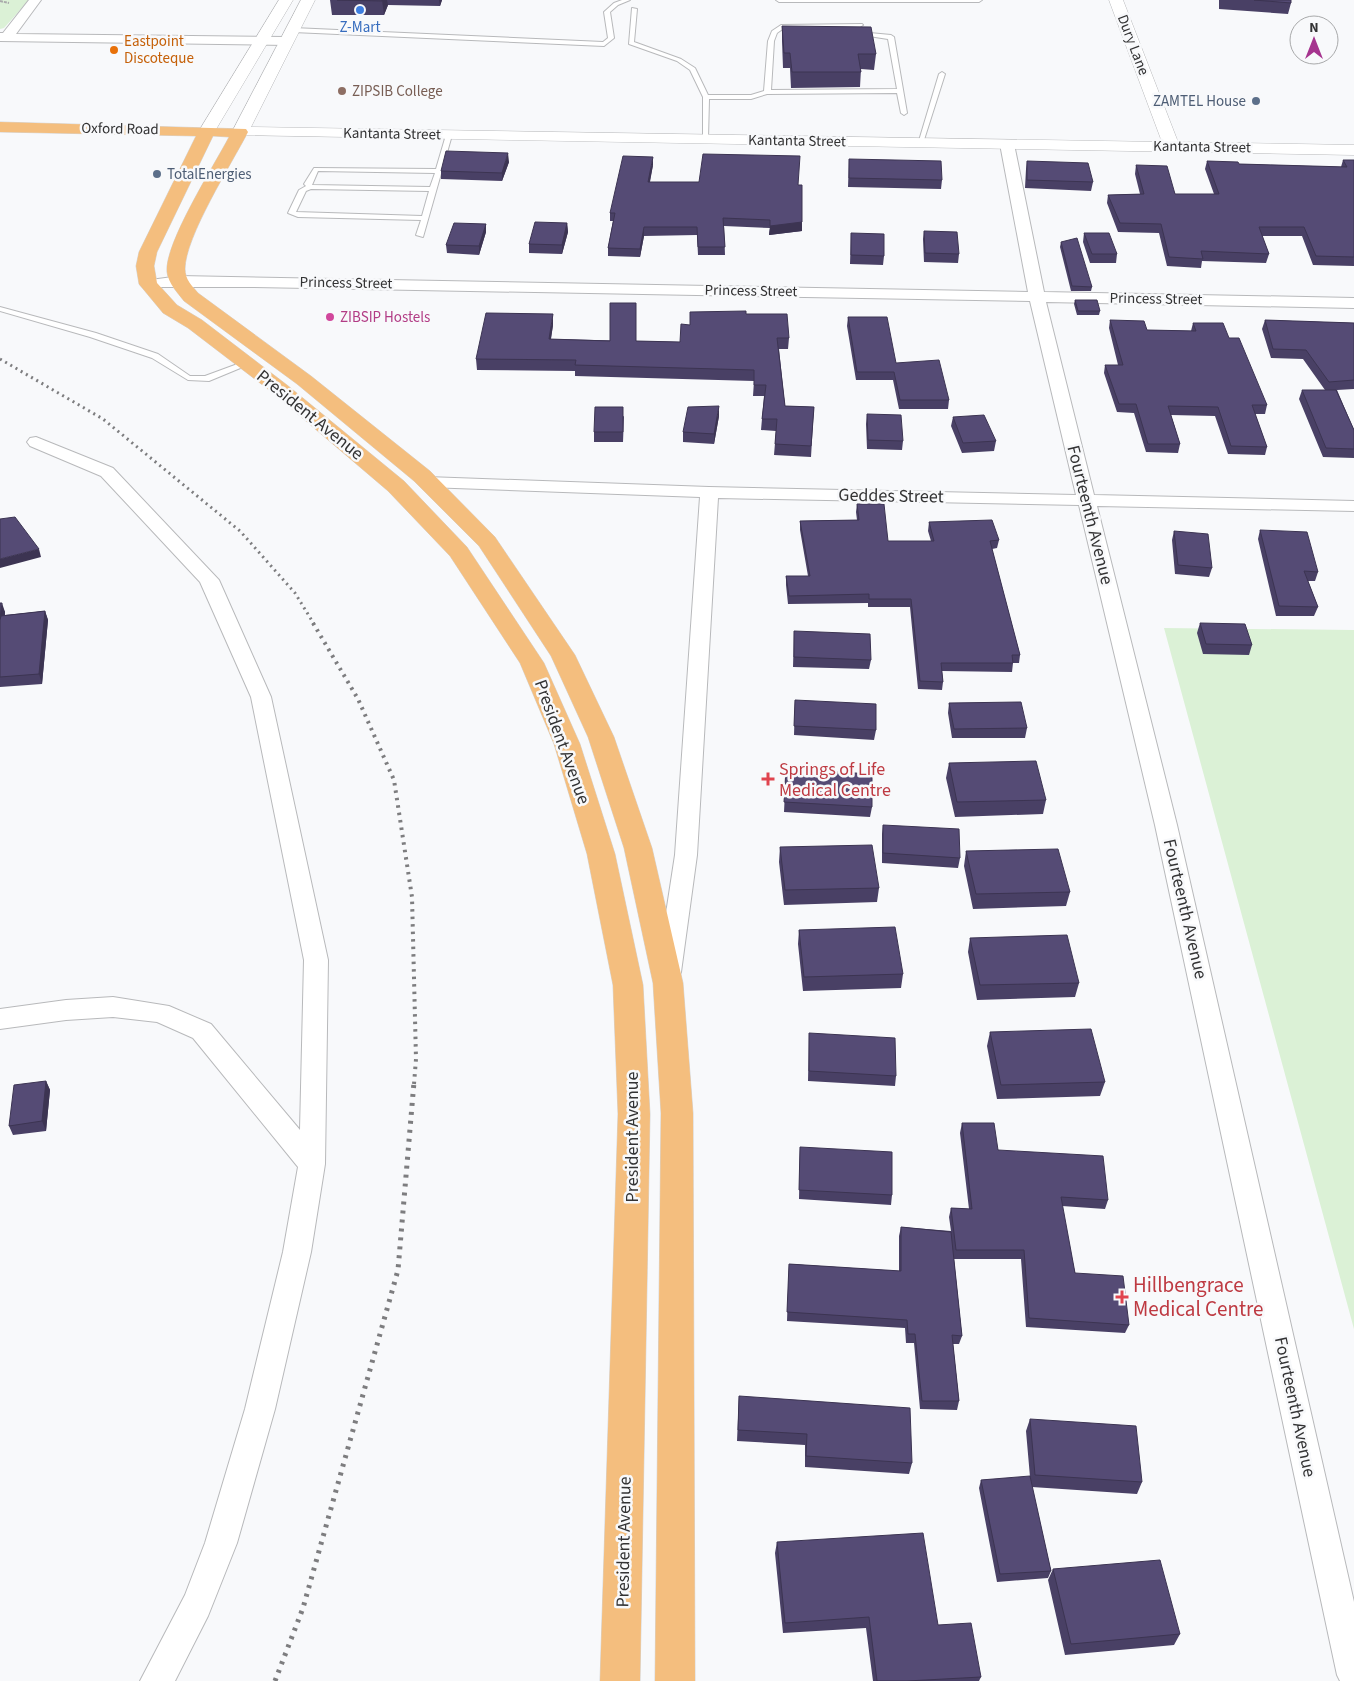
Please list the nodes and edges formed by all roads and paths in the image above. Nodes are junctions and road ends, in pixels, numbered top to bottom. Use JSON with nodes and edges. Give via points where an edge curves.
{"nodes":[{"id":1,"x":35,"y":0,"type":"edge"},
{"id":2,"x":286,"y":0,"type":"edge"},
{"id":3,"x":308,"y":0,"type":"edge"},
{"id":4,"x":627,"y":0,"type":"edge"},
{"id":5,"x":779,"y":0,"type":"edge"},
{"id":6,"x":979,"y":0,"type":"edge"},
{"id":7,"x":1116,"y":0,"type":"edge"},
{"id":8,"x":0,"y":1,"type":"edge"},
{"id":9,"x":12,"y":4,"type":"dead end"},
{"id":10,"x":634,"y":9,"type":"dead end"},
{"id":11,"x":860,"y":25,"type":"edge"},
{"id":12,"x":774,"y":32,"type":"junction"},
{"id":13,"x":821,"y":33,"type":"edge"},
{"id":14,"x":848,"y":34,"type":"edge"},
{"id":15,"x":290,"y":35,"type":"junction"},
{"id":16,"x":3,"y":37,"type":"edge"},
{"id":17,"x":262,"y":40,"type":"junction"},
{"id":18,"x":942,"y":74,"type":"dead end"},
{"id":19,"x":900,"y":91,"type":"junction"},
{"id":20,"x":767,"y":92,"type":"junction"},
{"id":21,"x":706,"y":97,"type":"junction"},
{"id":22,"x":904,"y":113,"type":"dead end"},
{"id":23,"x":0,"y":127,"type":"edge"},
{"id":24,"x":208,"y":131,"type":"junction"},
{"id":25,"x":240,"y":132,"type":"junction"},
{"id":26,"x":449,"y":135,"type":"junction"},
{"id":27,"x":705,"y":139,"type":"junction"},
{"id":28,"x":920,"y":143,"type":"junction"},
{"id":29,"x":1007,"y":144,"type":"junction"},
{"id":30,"x":1172,"y":147,"type":"junction"},
{"id":31,"x":1354,"y":150,"type":"edge"},
{"id":32,"x":439,"y":171,"type":"junction"},
{"id":33,"x":180,"y":187,"type":"junction"},
{"id":34,"x":310,"y":187,"type":"junction"},
{"id":35,"x":211,"y":188,"type":"junction"},
{"id":36,"x":433,"y":189,"type":"junction"},
{"id":37,"x":425,"y":218,"type":"junction"},
{"id":38,"x":420,"y":236,"type":"dead end"},
{"id":39,"x":148,"y":252,"type":"junction"},
{"id":40,"x":180,"y":252,"type":"junction"},
{"id":41,"x":180,"y":281,"type":"junction"},
{"id":42,"x":148,"y":284,"type":"junction"},
{"id":43,"x":1037,"y":297,"type":"junction"},
{"id":44,"x":1354,"y":303,"type":"edge"},
{"id":45,"x":0,"y":309,"type":"edge"},
{"id":46,"x":246,"y":364,"type":"junction"},
{"id":47,"x":36,"y":442,"type":"dead end"},
{"id":48,"x":427,"y":482,"type":"junction"},
{"id":49,"x":709,"y":492,"type":"junction"},
{"id":50,"x":1086,"y":500,"type":"junction"},
{"id":51,"x":1354,"y":506,"type":"edge"},
{"id":52,"x":668,"y":983,"type":"junction"},
{"id":53,"x":0,"y":1019,"type":"edge"},
{"id":54,"x":312,"y":1164,"type":"junction"},
{"id":55,"x":1354,"y":1676,"type":"edge"},
{"id":56,"x":157,"y":1681,"type":"edge"},
{"id":57,"x":620,"y":1681,"type":"edge"},
{"id":58,"x":675,"y":1681,"type":"edge"}],
"edges":[{"from":1,"to":16,"type":"street"},
{"from":2,"to":17,"type":"street"},
{"from":3,"to":15,"type":"street"},
{"from":4,"to":15,"type":"lane","via":[[607,12],[611,38],[604,44]]},
{"from":5,"to":6,"type":"lane"},
{"from":7,"to":30,"type":"street","name":"Dury Lane"},
{"from":8,"to":9,"type":"path"},
{"from":10,"to":21,"type":"lane","via":[[631,43],[679,60],[693,69]]},
{"from":11,"to":12,"type":"lane","via":[[793,24]]},
{"from":12,"to":13,"type":"lane"},
{"from":12,"to":20,"type":"lane"},
{"from":14,"to":19,"type":"lane","via":[[891,37]]},
{"from":15,"to":17,"type":"street"},
{"from":15,"to":25,"type":"street"},
{"from":16,"to":17,"type":"street"},
{"from":17,"to":24,"type":"street"},
{"from":18,"to":28,"type":"lane"},
{"from":19,"to":20,"type":"lane"},
{"from":19,"to":22,"type":"lane"},
{"from":20,"to":21,"type":"lane","via":[[751,96]]},
{"from":21,"to":27,"type":"lane"},
{"from":23,"to":24,"type":"highway","name":"Oxford Road"},
{"from":24,"to":25,"type":"highway","name":"Oxford Road"},
{"from":24,"to":33,"type":"highway"},
{"from":25,"to":26,"type":"street","name":"Kantanta Street"},
{"from":25,"to":35,"type":"highway"},
{"from":26,"to":27,"type":"street","name":"Kantanta Street"},
{"from":26,"to":32,"type":"lane"},
{"from":27,"to":28,"type":"street","name":"Kantanta Street"},
{"from":28,"to":29,"type":"street","name":"Kantanta Street"},
{"from":29,"to":30,"type":"street","name":"Kantanta Street"},
{"from":29,"to":43,"type":"street","name":"Fourteenth Avenue"},
{"from":30,"to":31,"type":"street","name":"Kantanta Street"},
{"from":32,"to":34,"type":"lane","via":[[318,168],[308,184]]},
{"from":32,"to":36,"type":"lane"},
{"from":33,"to":35,"type":"highway"},
{"from":33,"to":39,"type":"highway"},
{"from":34,"to":36,"type":"lane"},
{"from":34,"to":37,"type":"lane","via":[[303,190],[292,213],[294,215]]},
{"from":35,"to":40,"type":"highway"},
{"from":36,"to":37,"type":"lane"},
{"from":37,"to":38,"type":"lane"},
{"from":39,"to":40,"type":"highway"},
{"from":39,"to":42,"type":"highway","via":[[145,266]]},
{"from":40,"to":41,"type":"highway","via":[[176,271]]},
{"from":41,"to":42,"type":"street","name":"Princess Street"},
{"from":41,"to":43,"type":"street","name":"Princess Street"},
{"from":41,"to":48,"type":"highway","name":"President Avenue","via":[[191,297],[304,380]]},
{"from":42,"to":46,"type":"highway","name":"President Avenue","via":[[170,309],[195,324]]},
{"from":43,"to":44,"type":"street","name":"Princess Street"},
{"from":43,"to":50,"type":"street","name":"Fourteenth Avenue"},
{"from":45,"to":46,"type":"lane","via":[[155,356],[188,378],[206,379]]},
{"from":46,"to":57,"type":"highway","name":"President Avenue","via":[[396,486],[459,552],[532,663],[567,744],[602,854],[628,985],[634,1114]]},
{"from":47,"to":54,"type":"street","via":[[107,472],[209,580],[261,697],[316,960]]},
{"from":48,"to":49,"type":"street","name":"Geddes Street"},
{"from":48,"to":52,"type":"highway","name":"President Avenue","via":[[487,542],[563,655],[601,737],[638,848]]},
{"from":49,"to":50,"type":"street","name":"Geddes Street"},
{"from":49,"to":52,"type":"street","via":[[686,855]]},
{"from":50,"to":51,"type":"street","name":"Geddes Street"},
{"from":50,"to":55,"type":"street","name":"Fourteenth Avenue","via":[[1166,824]]},
{"from":52,"to":58,"type":"highway","name":"President Avenue","via":[[677,1113]]},
{"from":53,"to":54,"type":"street","via":[[113,1007],[160,1013],[202,1030]]},
{"from":54,"to":56,"type":"street","via":[[297,1252],[263,1400],[221,1543],[197,1605]]}]}
